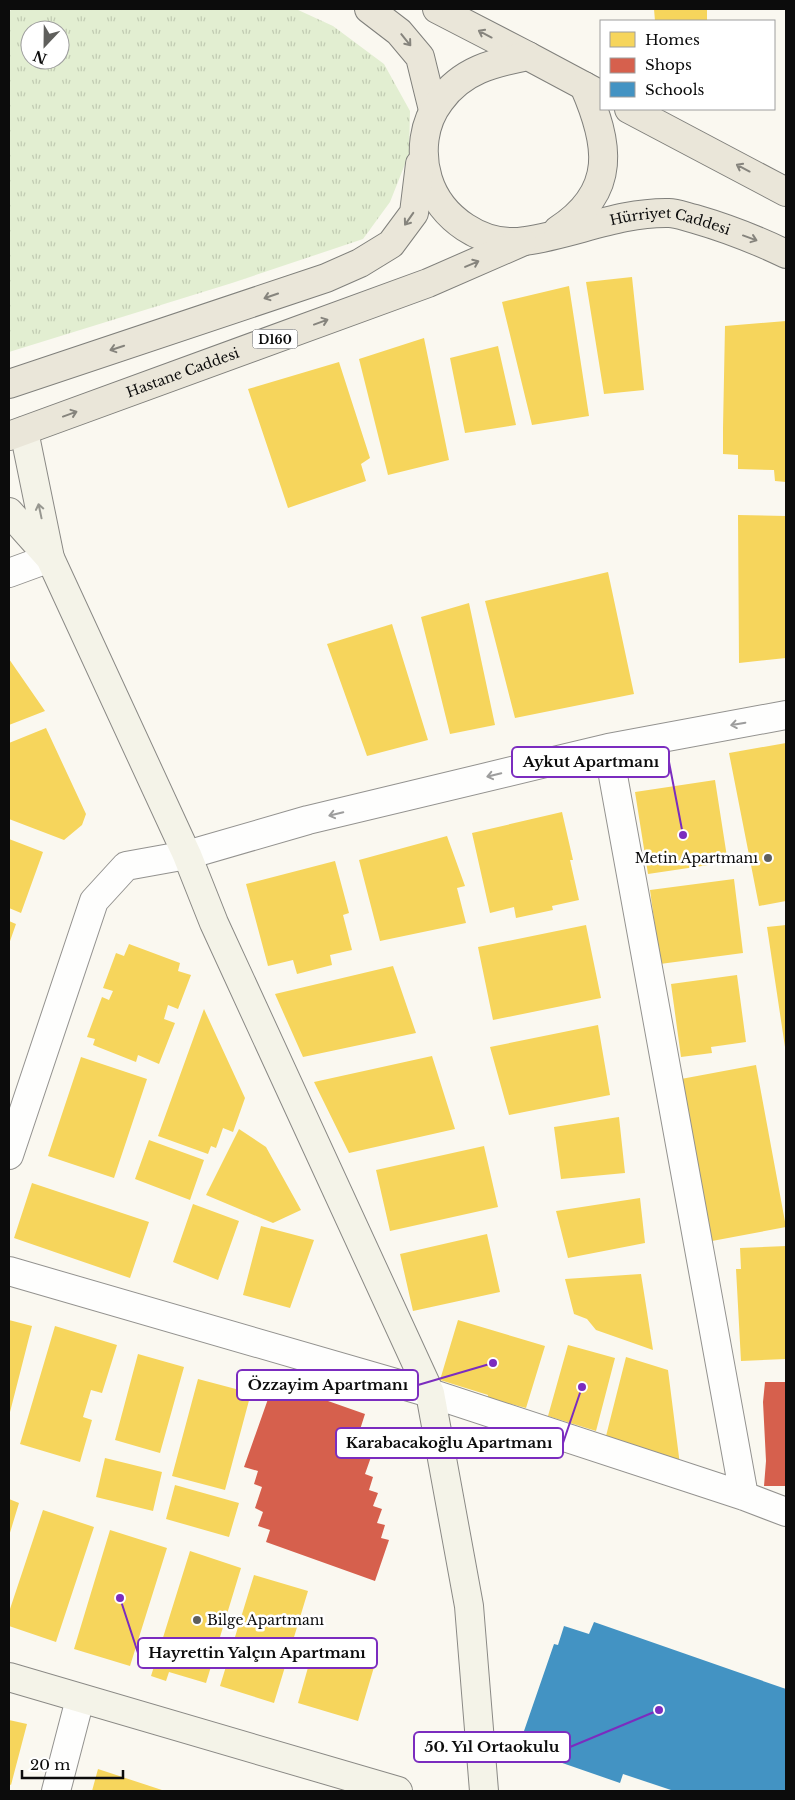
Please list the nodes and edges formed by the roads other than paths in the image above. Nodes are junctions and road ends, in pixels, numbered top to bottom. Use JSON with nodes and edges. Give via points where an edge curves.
{"nodes":[{"id":1,"x":369,"y":9,"type":"edge"},
{"id":2,"x":437,"y":9,"type":"edge"},
{"id":3,"x":528,"y":56,"type":"junction"},
{"id":4,"x":592,"y":90,"type":"edge"},
{"id":5,"x":433,"y":110,"type":"junction"},
{"id":6,"x":631,"y":110,"type":"edge"},
{"id":7,"x":424,"y":138,"type":"junction"},
{"id":8,"x":785,"y":190,"type":"edge"},
{"id":9,"x":550,"y":235,"type":"junction"},
{"id":10,"x":523,"y":242,"type":"junction"},
{"id":11,"x":786,"y":254,"type":"edge"},
{"id":12,"x":9,"y":384,"type":"edge"},
{"id":13,"x":16,"y":434,"type":"edge"},
{"id":14,"x":9,"y":512,"type":"edge"},
{"id":15,"x":50,"y":558,"type":"junction"},
{"id":16,"x":9,"y":572,"type":"edge"},
{"id":17,"x":786,"y":715,"type":"edge"},
{"id":18,"x":608,"y":748,"type":"junction"},
{"id":19,"x":187,"y":855,"type":"junction"},
{"id":20,"x":9,"y":1155,"type":"edge"},
{"id":21,"x":9,"y":1271,"type":"edge"},
{"id":22,"x":430,"y":1393,"type":"junction"},
{"id":23,"x":744,"y":1496,"type":"junction"},
{"id":24,"x":786,"y":1512,"type":"edge"},
{"id":25,"x":9,"y":1676,"type":"edge"},
{"id":26,"x":80,"y":1699,"type":"junction"},
{"id":27,"x":56,"y":1791,"type":"edge"},
{"id":28,"x":398,"y":1791,"type":"edge"},
{"id":29,"x":484,"y":1791,"type":"edge"}],
"edges":[{"from":1,"to":5,"type":"main road","one_way":true,"via":[[399,32],[420,57]]},
{"from":3,"to":2,"type":"main road","name":"Hürriyet Caddesi","number":"D160","one_way":true},
{"from":3,"to":4,"type":"main road","name":"Hürriyet Caddesi","number":"D160"},
{"from":3,"to":5,"type":"main road","name":"Hürriyet Caddesi","number":"D160","via":[[474,70],[450,87]]},
{"from":4,"to":9,"type":"main road","name":"Hürriyet Caddesi","number":"D160","via":[[604,142],[603,171],[592,197],[574,220]]},
{"from":5,"to":7,"type":"main road","name":"Hürriyet Caddesi","number":"D160"},
{"from":8,"to":6,"type":"main road","one_way":true},
{"from":7,"to":10,"type":"main road","name":"Hürriyet Caddesi","number":"D160","via":[[424,165],[432,192],[448,214],[470,231],[496,240]]},
{"from":7,"to":12,"type":"main road","number":"D160","one_way":true,"via":[[414,213],[391,244],[360,263],[326,278]]},
{"from":9,"to":10,"type":"main road","name":"Hürriyet Caddesi","number":"D160"},
{"from":9,"to":11,"type":"main road","name":"Hürriyet Caddesi","one_way":true,"via":[[636,214],[672,213],[760,241]]},
{"from":13,"to":10,"type":"main road","name":"Hastane Caddesi","number":"D160","one_way":true,"via":[[428,283]]},
{"from":15,"to":13,"type":"main road","one_way":true},
{"from":14,"to":15,"type":"main road"},
{"from":15,"to":16,"type":"street"},
{"from":15,"to":19,"type":"main road"},
{"from":17,"to":18,"type":"street","one_way":true},
{"from":18,"to":19,"type":"street","one_way":true,"via":[[308,820]]},
{"from":18,"to":23,"type":"street"},
{"from":19,"to":20,"type":"street","via":[[126,866],[94,901]]},
{"from":19,"to":22,"type":"main road","via":[[214,923]]},
{"from":21,"to":22,"type":"street"},
{"from":22,"to":23,"type":"street"},
{"from":22,"to":29,"type":"main road","via":[[469,1606]]},
{"from":23,"to":24,"type":"street"},
{"from":25,"to":26,"type":"main road"},
{"from":26,"to":27,"type":"street"},
{"from":26,"to":28,"type":"main road"}]}
